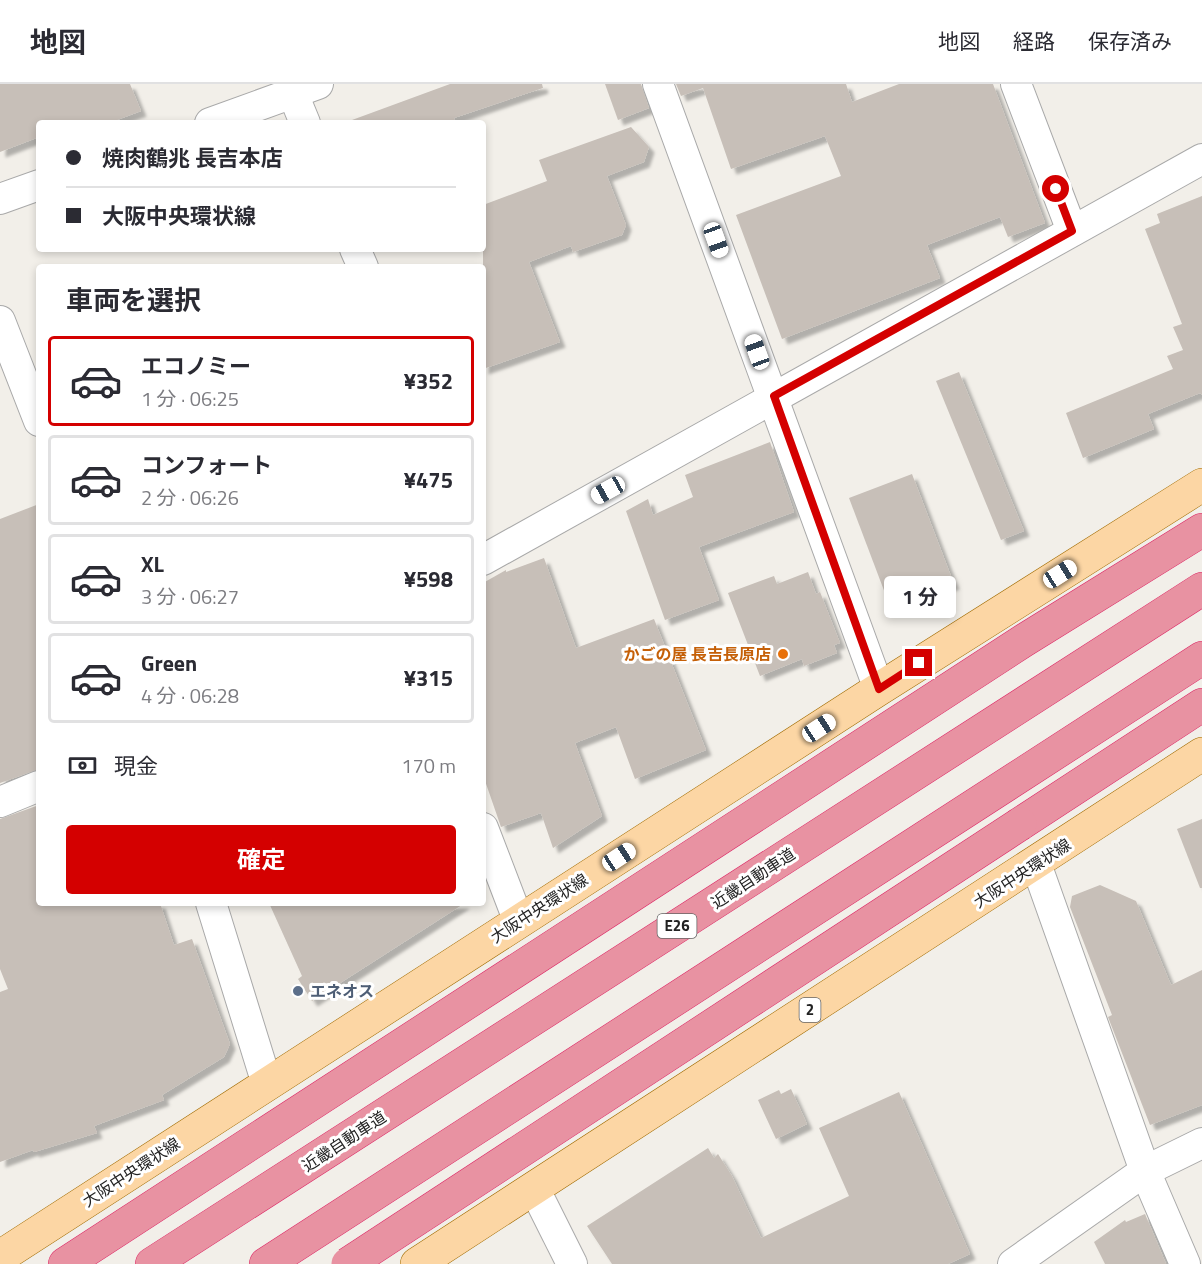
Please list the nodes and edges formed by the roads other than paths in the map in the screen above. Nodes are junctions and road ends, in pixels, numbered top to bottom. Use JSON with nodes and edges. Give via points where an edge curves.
{"nodes":[{"id":1,"x":658,"y":84,"type":"edge"},
{"id":2,"x":1016,"y":84,"type":"edge"},
{"id":3,"x":300,"y":87,"type":"edge"},
{"id":4,"x":218,"y":120,"type":"edge"},
{"id":5,"x":305,"y":120,"type":"edge"},
{"id":6,"x":1202,"y":159,"type":"edge"},
{"id":7,"x":36,"y":185,"type":"edge"},
{"id":8,"x":0,"y":199,"type":"edge"},
{"id":9,"x":1072,"y":231,"type":"junction"},
{"id":10,"x":0,"y":321,"type":"edge"},
{"id":11,"x":774,"y":396,"type":"junction"},
{"id":12,"x":36,"y":413,"type":"edge"},
{"id":13,"x":1202,"y":485,"type":"edge"},
{"id":14,"x":1202,"y":531,"type":"edge"},
{"id":15,"x":486,"y":558,"type":"edge"},
{"id":16,"x":1202,"y":589,"type":"edge"},
{"id":17,"x":1202,"y":658,"type":"edge"},
{"id":18,"x":879,"y":689,"type":"junction"},
{"id":19,"x":1202,"y":705,"type":"edge"},
{"id":20,"x":1202,"y":754,"type":"edge"},
{"id":21,"x":36,"y":787,"type":"edge"},
{"id":22,"x":0,"y":802,"type":"edge"},
{"id":23,"x":486,"y":836,"type":"edge"},
{"id":24,"x":1035,"y":864,"type":"junction"},
{"id":25,"x":212,"y":906,"type":"edge"},
{"id":26,"x":519,"y":922,"type":"junction"},
{"id":27,"x":267,"y":1084,"type":"junction"},
{"id":28,"x":1202,"y":1143,"type":"edge"},
{"id":29,"x":1145,"y":1171,"type":"junction"},
{"id":30,"x":534,"y":1188,"type":"junction"},
{"id":31,"x":0,"y":1257,"type":"edge"},
{"id":32,"x":65,"y":1264,"type":"edge"},
{"id":33,"x":152,"y":1264,"type":"edge"},
{"id":34,"x":266,"y":1264,"type":"edge"},
{"id":35,"x":348,"y":1264,"type":"edge"},
{"id":36,"x":417,"y":1264,"type":"edge"},
{"id":37,"x":572,"y":1264,"type":"edge"},
{"id":38,"x":1013,"y":1264,"type":"edge"},
{"id":39,"x":1185,"y":1264,"type":"edge"}],
"edges":[{"from":1,"to":11,"type":"street"},
{"from":2,"to":9,"type":"street"},
{"from":3,"to":4,"type":"street"},
{"from":3,"to":5,"type":"street"},
{"from":6,"to":9,"type":"street"},
{"from":7,"to":8,"type":"street"},
{"from":9,"to":11,"type":"street"},
{"from":10,"to":12,"type":"street"},
{"from":11,"to":15,"type":"street"},
{"from":11,"to":18,"type":"street"},
{"from":13,"to":18,"type":"main road","name":"大阪中央環状線"},
{"from":14,"to":32,"type":"highway","via":[[1023,641]]},
{"from":16,"to":33,"type":"highway","name":"近畿自動車道","number":"E26"},
{"from":17,"to":34,"type":"highway"},
{"from":18,"to":26,"type":"main road","name":"大阪中央環状線"},
{"from":19,"to":35,"type":"highway","bridge":true},
{"from":20,"to":24,"type":"main road","name":"大阪中央環状線","number":"2"},
{"from":21,"to":22,"type":"street"},
{"from":23,"to":26,"type":"street"},
{"from":24,"to":29,"type":"street"},
{"from":24,"to":30,"type":"main road","name":"大阪中央環状線","number":"2"},
{"from":25,"to":27,"type":"street"},
{"from":26,"to":27,"type":"main road","name":"大阪中央環状線"},
{"from":27,"to":31,"type":"main road","name":"大阪中央環状線"},
{"from":28,"to":29,"type":"street"},
{"from":29,"to":38,"type":"street"},
{"from":29,"to":39,"type":"street"},
{"from":30,"to":36,"type":"main road","name":"大阪中央環状線","number":"2"},
{"from":30,"to":37,"type":"street"}]}
